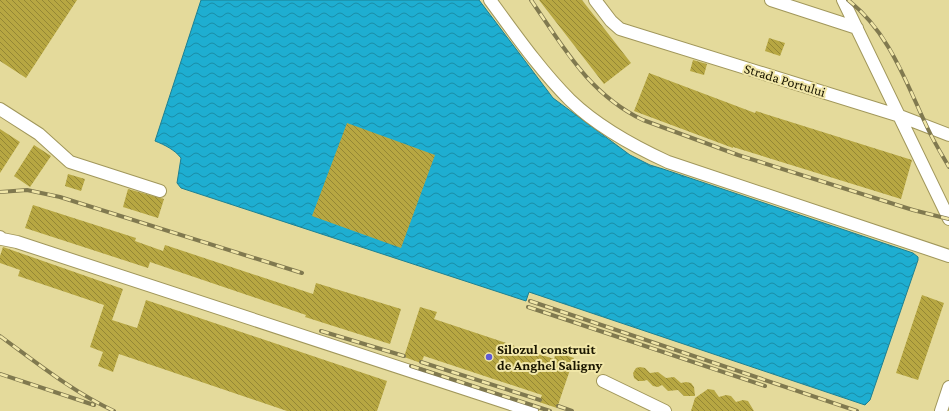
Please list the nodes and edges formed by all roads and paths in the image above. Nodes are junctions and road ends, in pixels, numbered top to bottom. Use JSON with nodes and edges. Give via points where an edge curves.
{"nodes":[{"id":1,"x":490,"y":0,"type":"edge"},
{"id":2,"x":595,"y":0,"type":"edge"},
{"id":3,"x":771,"y":0,"type":"edge"},
{"id":4,"x":843,"y":0,"type":"edge"},
{"id":5,"x":857,"y":28,"type":"junction"},
{"id":6,"x":0,"y":109,"type":"edge"},
{"id":7,"x":900,"y":116,"type":"junction"},
{"id":8,"x":949,"y":135,"type":"edge"},
{"id":9,"x":160,"y":191,"type":"dead end"},
{"id":10,"x":949,"y":218,"type":"edge"},
{"id":11,"x":0,"y":237,"type":"edge"},
{"id":12,"x":949,"y":256,"type":"edge"},
{"id":13,"x":603,"y":381,"type":"dead end"},
{"id":14,"x":949,"y":387,"type":"edge"},
{"id":15,"x":659,"y":410,"type":"edge"},
{"id":16,"x":532,"y":411,"type":"edge"},
{"id":17,"x":941,"y":411,"type":"edge"}],
"edges":[{"from":1,"to":12,"type":"lane","via":[[544,72],[571,101],[602,126],[634,146],[668,162]]},
{"from":2,"to":7,"type":"lane","name":"Strada Portului","via":[[620,29]]},
{"from":3,"to":5,"type":"lane"},
{"from":4,"to":5,"type":"lane"},
{"from":5,"to":7,"type":"lane"},
{"from":6,"to":9,"type":"lane","via":[[39,134],[70,162]]},
{"from":7,"to":8,"type":"lane","name":"Strada Portului"},
{"from":7,"to":10,"type":"lane"},
{"from":11,"to":16,"type":"lane"},
{"from":13,"to":15,"type":"lane"},
{"from":14,"to":17,"type":"lane"}]}
